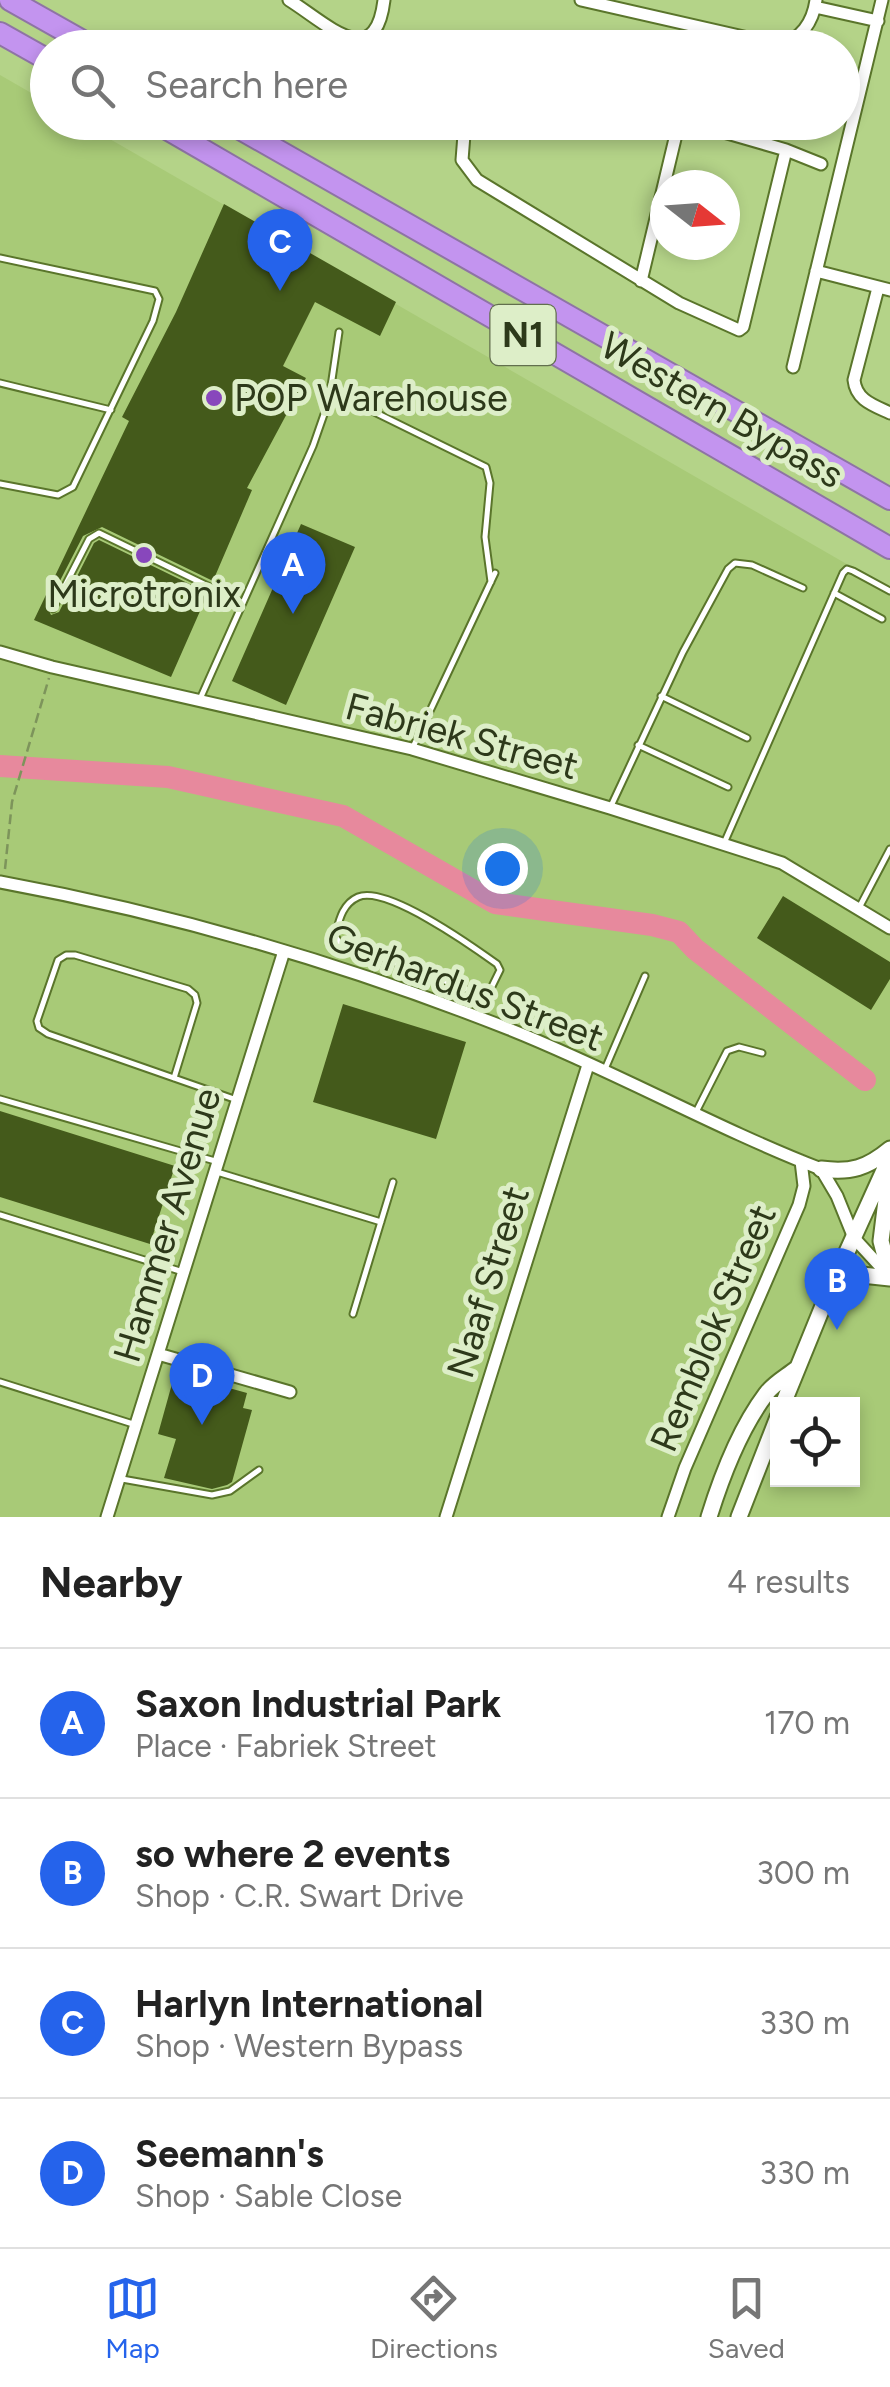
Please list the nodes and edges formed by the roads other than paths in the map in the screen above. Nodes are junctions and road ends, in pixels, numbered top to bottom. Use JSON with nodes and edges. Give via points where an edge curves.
{"nodes":[{"id":1,"x":10,"y":0,"type":"edge"},
{"id":2,"x":289,"y":0,"type":"edge"},
{"id":3,"x":384,"y":0,"type":"edge"},
{"id":4,"x":581,"y":0,"type":"edge"},
{"id":5,"x":882,"y":0,"type":"edge"},
{"id":6,"x":815,"y":4,"type":"edge"},
{"id":7,"x":878,"y":21,"type":"junction"},
{"id":8,"x":63,"y":30,"type":"edge"},
{"id":9,"x":337,"y":30,"type":"edge"},
{"id":10,"x":376,"y":30,"type":"edge"},
{"id":11,"x":710,"y":30,"type":"edge"},
{"id":12,"x":801,"y":30,"type":"edge"},
{"id":13,"x":0,"y":33,"type":"edge"},
{"id":14,"x":30,"y":50,"type":"edge"},
{"id":15,"x":860,"y":75,"type":"edge"},
{"id":16,"x":186,"y":140,"type":"edge"},
{"id":17,"x":260,"y":140,"type":"edge"},
{"id":18,"x":464,"y":140,"type":"edge"},
{"id":19,"x":675,"y":140,"type":"edge"},
{"id":20,"x":751,"y":140,"type":"edge"},
{"id":21,"x":838,"y":140,"type":"edge"},
{"id":22,"x":786,"y":150,"type":"junction"},
{"id":23,"x":829,"y":168,"type":"junction"},
{"id":24,"x":0,"y":258,"type":"edge"},
{"id":25,"x":816,"y":272,"type":"junction"},
{"id":26,"x":641,"y":281,"type":"junction"},
{"id":27,"x":884,"y":289,"type":"edge"},
{"id":28,"x":339,"y":332,"type":"dead end"},
{"id":29,"x":793,"y":367,"type":"dead end"},
{"id":30,"x":0,"y":383,"type":"edge"},
{"id":31,"x":364,"y":407,"type":"dead end"},
{"id":32,"x":111,"y":410,"type":"junction"},
{"id":33,"x":890,"y":413,"type":"edge"},
{"id":34,"x":0,"y":484,"type":"edge"},
{"id":35,"x":890,"y":499,"type":"edge"},
{"id":36,"x":890,"y":548,"type":"edge"},
{"id":37,"x":495,"y":574,"type":"dead end"},
{"id":38,"x":491,"y":582,"type":"junction"},
{"id":39,"x":803,"y":588,"type":"dead end"},
{"id":40,"x":890,"y":591,"type":"edge"},
{"id":41,"x":834,"y":593,"type":"junction"},
{"id":42,"x":243,"y":604,"type":"junction"},
{"id":43,"x":54,"y":608,"type":"dead end"},
{"id":44,"x":882,"y":620,"type":"dead end"},
{"id":45,"x":0,"y":652,"type":"edge"},
{"id":46,"x":661,"y":696,"type":"junction"},
{"id":47,"x":199,"y":702,"type":"junction"},
{"id":48,"x":747,"y":738,"type":"dead end"},
{"id":49,"x":638,"y":745,"type":"junction"},
{"id":50,"x":412,"y":750,"type":"junction"},
{"id":51,"x":728,"y":787,"type":"dead end"},
{"id":52,"x":610,"y":808,"type":"junction"},
{"id":53,"x":724,"y":845,"type":"junction"},
{"id":54,"x":890,"y":849,"type":"edge"},
{"id":55,"x":2,"y":882,"type":"edge"},
{"id":56,"x":0,"y":896,"type":"edge"},
{"id":57,"x":858,"y":908,"type":"junction"},
{"id":58,"x":890,"y":928,"type":"edge"},
{"id":59,"x":284,"y":951,"type":"junction"},
{"id":60,"x":645,"y":976,"type":"dead end"},
{"id":61,"x":488,"y":997,"type":"junction"},
{"id":62,"x":477,"y":1017,"type":"junction"},
{"id":63,"x":762,"y":1053,"type":"dead end"},
{"id":64,"x":588,"y":1065,"type":"junction"},
{"id":65,"x":604,"y":1072,"type":"junction"},
{"id":66,"x":174,"y":1078,"type":"junction"},
{"id":67,"x":0,"y":1099,"type":"edge"},
{"id":68,"x":237,"y":1100,"type":"junction"},
{"id":69,"x":696,"y":1112,"type":"junction"},
{"id":70,"x":890,"y":1149,"type":"edge"},
{"id":71,"x":890,"y":1157,"type":"edge"},
{"id":72,"x":801,"y":1161,"type":"junction"},
{"id":73,"x":216,"y":1167,"type":"junction"},
{"id":74,"x":890,"y":1168,"type":"edge"},
{"id":75,"x":821,"y":1169,"type":"junction"},
{"id":76,"x":394,"y":1182,"type":"dead end"},
{"id":77,"x":888,"y":1196,"type":"edge"},
{"id":78,"x":0,"y":1215,"type":"edge"},
{"id":79,"x":381,"y":1222,"type":"junction"},
{"id":80,"x":854,"y":1238,"type":"junction"},
{"id":81,"x":184,"y":1272,"type":"junction"},
{"id":82,"x":890,"y":1277,"type":"edge"},
{"id":83,"x":827,"y":1296,"type":"junction"},
{"id":84,"x":353,"y":1314,"type":"dead end"},
{"id":85,"x":158,"y":1354,"type":"junction"},
{"id":86,"x":796,"y":1369,"type":"junction"},
{"id":87,"x":0,"y":1382,"type":"edge"},
{"id":88,"x":290,"y":1392,"type":"dead end"},
{"id":89,"x":786,"y":1397,"type":"edge"},
{"id":90,"x":136,"y":1425,"type":"junction"},
{"id":91,"x":770,"y":1437,"type":"edge"},
{"id":92,"x":259,"y":1470,"type":"dead end"},
{"id":93,"x":119,"y":1478,"type":"junction"},
{"id":94,"x":106,"y":1517,"type":"edge"},
{"id":95,"x":446,"y":1517,"type":"edge"},
{"id":96,"x":668,"y":1517,"type":"edge"},
{"id":97,"x":709,"y":1517,"type":"edge"},
{"id":98,"x":738,"y":1517,"type":"edge"}],
"edges":[{"from":1,"to":8,"type":"highway"},
{"from":2,"to":9,"type":"street"},
{"from":3,"to":10,"type":"street"},
{"from":4,"to":11,"type":"street"},
{"from":5,"to":7,"type":"street"},
{"from":6,"to":7,"type":"street"},
{"from":6,"to":12,"type":"street"},
{"from":7,"to":15,"type":"street"},
{"from":13,"to":14,"type":"highway"},
{"from":16,"to":36,"type":"highway","name":"Western Bypass","number":"N1"},
{"from":17,"to":35,"type":"highway","name":"Western Bypass","number":"N1"},
{"from":18,"to":26,"type":"street","via":[[462,160],[476,180]]},
{"from":19,"to":26,"type":"street"},
{"from":20,"to":22,"type":"street"},
{"from":21,"to":23,"type":"street"},
{"from":22,"to":23,"type":"street"},
{"from":22,"to":26,"type":"street","via":[[741,329]]},
{"from":23,"to":25,"type":"street"},
{"from":24,"to":32,"type":"lane","via":[[155,291],[153,321]]},
{"from":25,"to":27,"type":"street"},
{"from":25,"to":29,"type":"street"},
{"from":27,"to":33,"type":"street","via":[[854,380],[865,402]]},
{"from":28,"to":42,"type":"lane","via":[[324,417]]},
{"from":30,"to":32,"type":"lane"},
{"from":31,"to":38,"type":"lane","via":[[486,467]]},
{"from":32,"to":34,"type":"lane","via":[[66,493]]},
{"from":37,"to":38,"type":"lane"},
{"from":38,"to":50,"type":"lane"},
{"from":39,"to":46,"type":"lane","via":[[735,563]]},
{"from":40,"to":41,"type":"lane","via":[[847,569]]},
{"from":41,"to":44,"type":"lane"},
{"from":41,"to":53,"type":"lane"},
{"from":42,"to":43,"type":"lane","via":[[98,533],[88,539]]},
{"from":42,"to":47,"type":"lane"},
{"from":45,"to":47,"type":"street","name":"Fabriek Street"},
{"from":46,"to":48,"type":"lane"},
{"from":46,"to":49,"type":"lane"},
{"from":47,"to":50,"type":"street","name":"Fabriek Street"},
{"from":49,"to":51,"type":"lane"},
{"from":49,"to":52,"type":"lane"},
{"from":50,"to":52,"type":"street","name":"Fabriek Street"},
{"from":52,"to":53,"type":"street","name":"Fabriek Street"},
{"from":53,"to":57,"type":"street","name":"Fabriek Street","via":[[782,863]]},
{"from":54,"to":57,"type":"lane"},
{"from":55,"to":56,"type":"street"},
{"from":55,"to":59,"type":"street","name":"Gerhardus Street"},
{"from":57,"to":58,"type":"street","name":"Fabriek Street"},
{"from":59,"to":62,"type":"street","name":"Gerhardus Street"},
{"from":59,"to":68,"type":"street","name":"Hammer Avenue"},
{"from":60,"to":65,"type":"lane"},
{"from":61,"to":61,"type":"lane","via":[[499,966],[427,920],[372,895],[344,908],[334,936],[339,942]]},
{"from":61,"to":62,"type":"lane"},
{"from":62,"to":64,"type":"street","name":"Gerhardus Street"},
{"from":63,"to":69,"type":"lane","via":[[728,1051]]},
{"from":64,"to":65,"type":"street","name":"Gerhardus Street"},
{"from":64,"to":95,"type":"street","name":"Naaf Street"},
{"from":65,"to":69,"type":"street","name":"Gerhardus Street"},
{"from":66,"to":66,"type":"lane","via":[[40,1028],[58,960],[75,955],[194,995]]},
{"from":66,"to":68,"type":"lane"},
{"from":67,"to":73,"type":"lane"},
{"from":68,"to":73,"type":"street","name":"Hammer Avenue"},
{"from":69,"to":72,"type":"street","name":"Gerhardus Street"},
{"from":70,"to":75,"type":"street","via":[[867,1167]]},
{"from":71,"to":80,"type":"street"},
{"from":72,"to":75,"type":"street","name":"Gerhardus Street"},
{"from":72,"to":96,"type":"street","name":"Remblok Street","via":[[799,1206]]},
{"from":73,"to":79,"type":"lane"},
{"from":73,"to":81,"type":"street","name":"Hammer Avenue"},
{"from":74,"to":77,"type":"street"},
{"from":75,"to":80,"type":"street"},
{"from":76,"to":79,"type":"lane"},
{"from":77,"to":82,"type":"street","via":[[882,1241]]},
{"from":78,"to":81,"type":"lane"},
{"from":79,"to":84,"type":"lane"},
{"from":80,"to":82,"type":"street"},
{"from":80,"to":83,"type":"street"},
{"from":81,"to":85,"type":"street","name":"Hammer Avenue"},
{"from":82,"to":83,"type":"street","via":[[862,1275]]},
{"from":83,"to":86,"type":"street"},
{"from":85,"to":88,"type":"street"},
{"from":85,"to":90,"type":"street","name":"Hammer Avenue"},
{"from":86,"to":89,"type":"street"},
{"from":86,"to":97,"type":"street","via":[[768,1391],[745,1427]]},
{"from":87,"to":90,"type":"lane"},
{"from":90,"to":93,"type":"street","name":"Hammer Avenue"},
{"from":91,"to":98,"type":"street"},
{"from":92,"to":93,"type":"lane","via":[[212,1495]]},
{"from":93,"to":94,"type":"street","name":"Hammer Avenue"}]}
